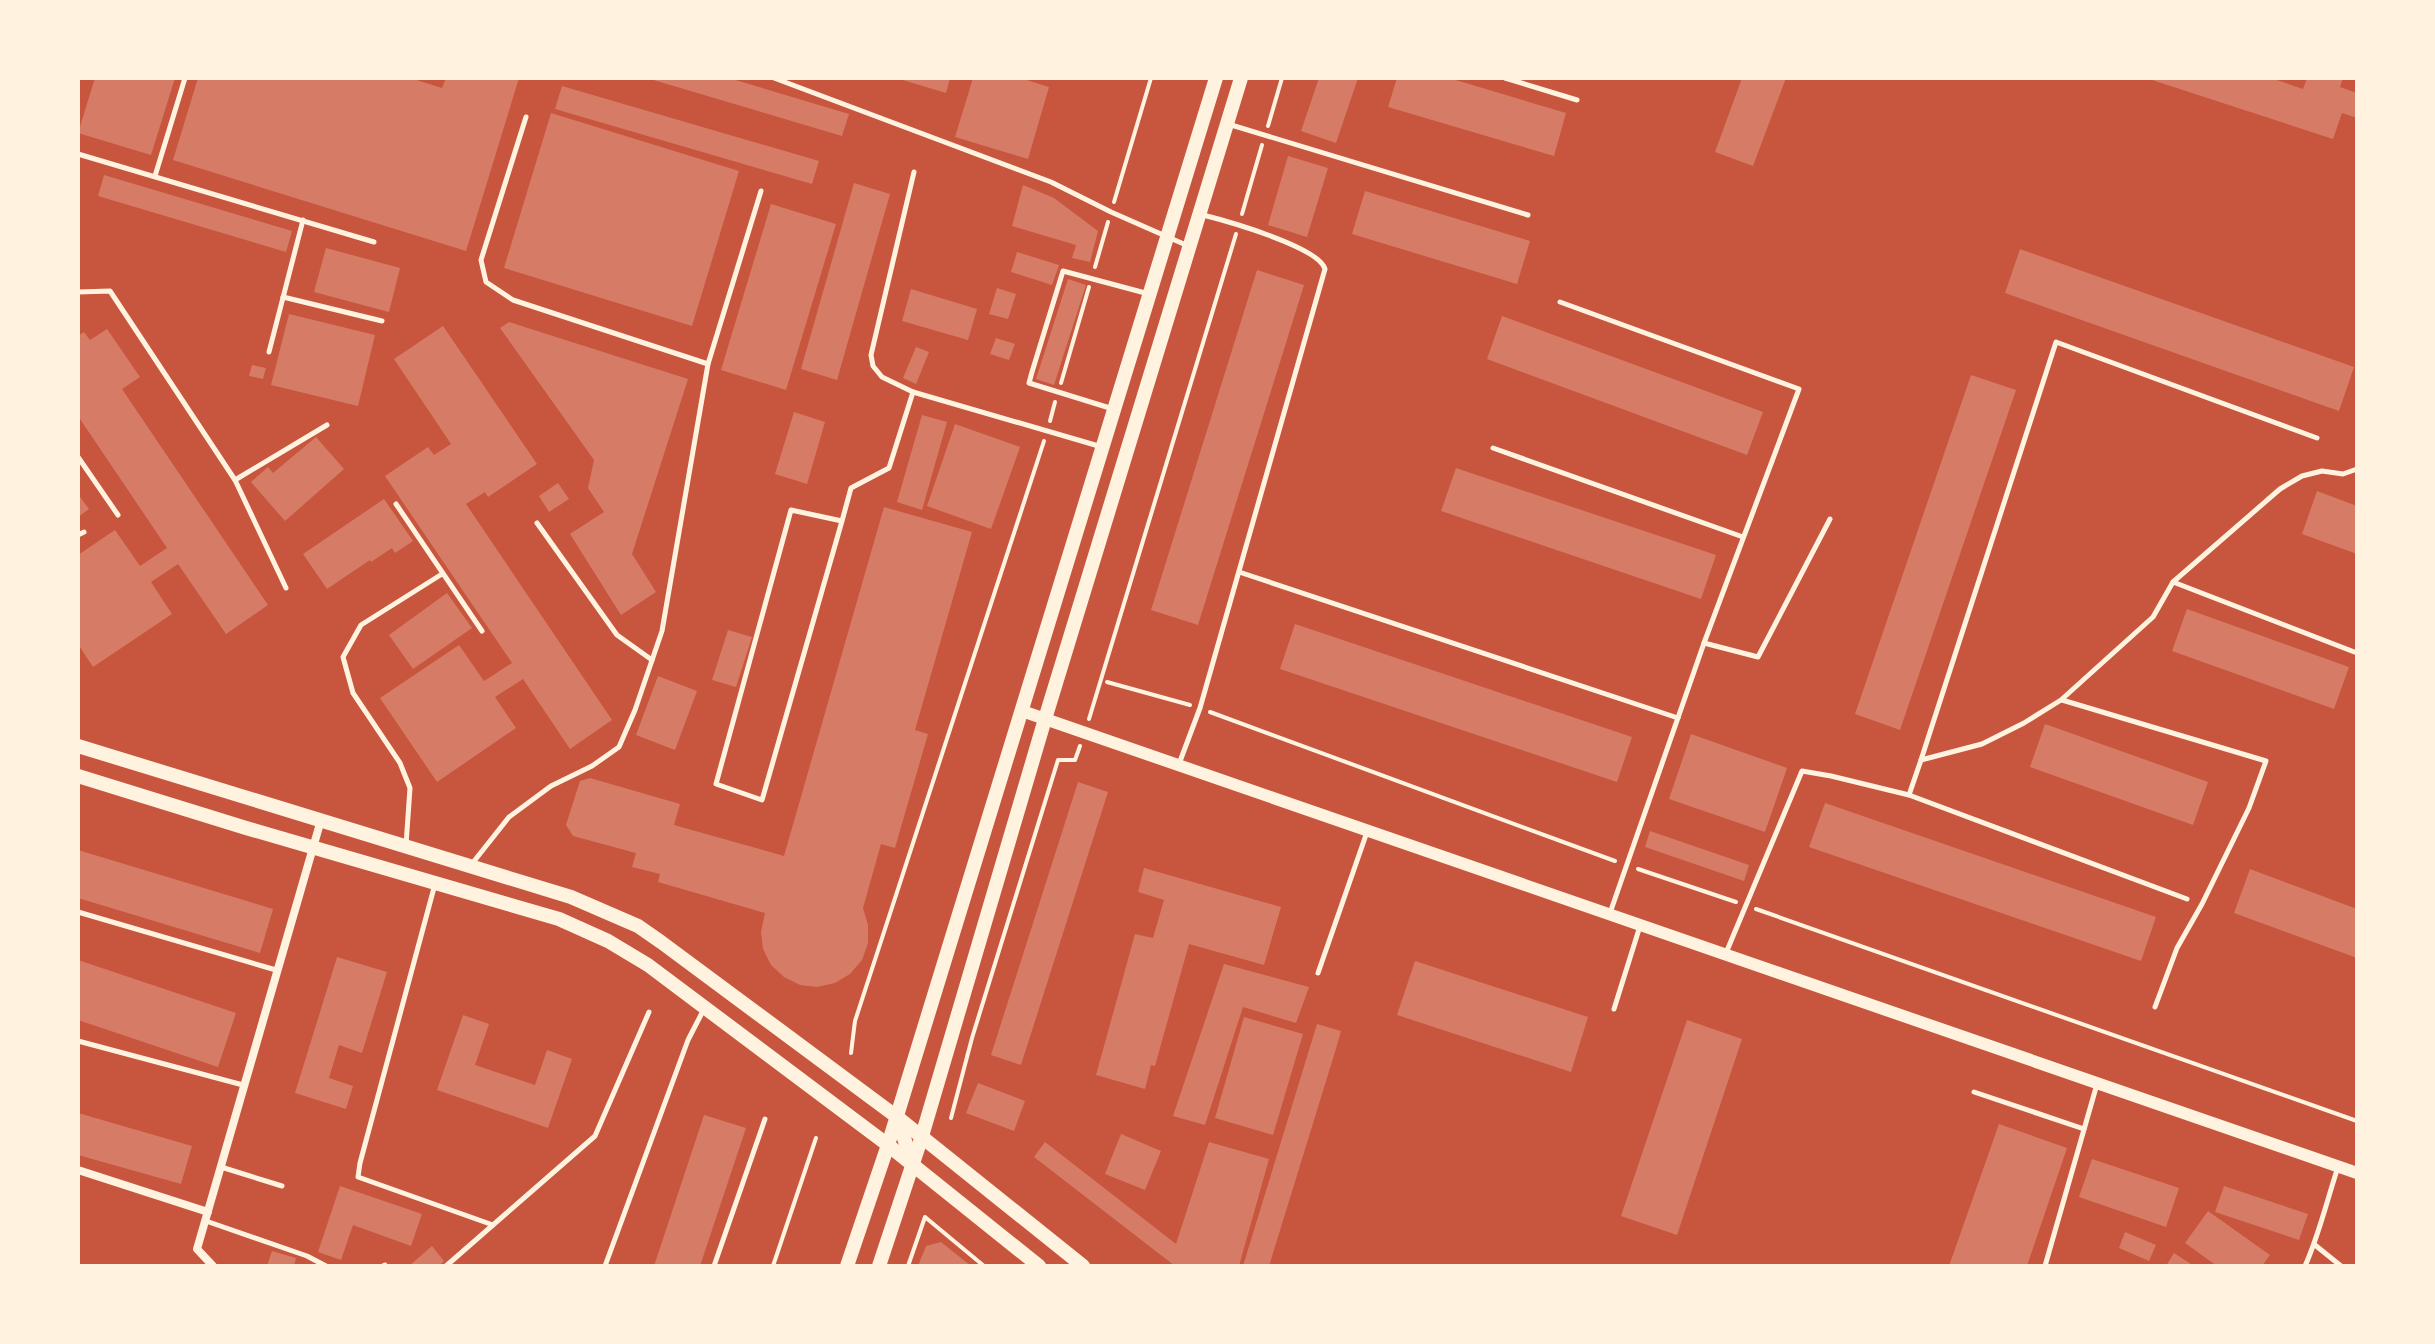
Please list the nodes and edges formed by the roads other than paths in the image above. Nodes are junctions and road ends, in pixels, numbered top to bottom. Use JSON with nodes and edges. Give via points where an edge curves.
{"nodes":[{"id":1,"x":185,"y":78,"type":"edge"},
{"id":2,"x":774,"y":78,"type":"edge"},
{"id":3,"x":1216,"y":78,"type":"edge"},
{"id":4,"x":1241,"y":78,"type":"edge"},
{"id":5,"x":1505,"y":78,"type":"edge"},
{"id":6,"x":783,"y":80,"type":"edge"},
{"id":7,"x":1577,"y":100,"type":"dead end"},
{"id":8,"x":526,"y":117,"type":"dead end"},
{"id":9,"x":1227,"y":124,"type":"junction"},
{"id":10,"x":78,"y":154,"type":"edge"},
{"id":11,"x":914,"y":172,"type":"dead end"},
{"id":12,"x":155,"y":176,"type":"junction"},
{"id":13,"x":761,"y":191,"type":"dead end"},
{"id":14,"x":1201,"y":215,"type":"junction"},
{"id":15,"x":1528,"y":215,"type":"dead end"},
{"id":16,"x":303,"y":220,"type":"junction"},
{"id":17,"x":1168,"y":237,"type":"junction"},
{"id":18,"x":374,"y":242,"type":"dead end"},
{"id":19,"x":1190,"y":248,"type":"junction"},
{"id":20,"x":78,"y":292,"type":"edge"},
{"id":21,"x":1150,"y":294,"type":"junction"},
{"id":22,"x":283,"y":297,"type":"junction"},
{"id":23,"x":1560,"y":302,"type":"dead end"},
{"id":24,"x":382,"y":321,"type":"dead end"},
{"id":25,"x":269,"y":352,"type":"dead end"},
{"id":26,"x":708,"y":364,"type":"junction"},
{"id":27,"x":913,"y":392,"type":"junction"},
{"id":28,"x":1115,"y":409,"type":"junction"},
{"id":29,"x":327,"y":425,"type":"dead end"},
{"id":30,"x":2317,"y":438,"type":"dead end"},
{"id":31,"x":1103,"y":448,"type":"junction"},
{"id":32,"x":1493,"y":448,"type":"dead end"},
{"id":33,"x":78,"y":457,"type":"edge"},
{"id":34,"x":2357,"y":469,"type":"edge"},
{"id":35,"x":235,"y":480,"type":"junction"},
{"id":36,"x":396,"y":504,"type":"dead end"},
{"id":37,"x":118,"y":515,"type":"dead end"},
{"id":38,"x":1830,"y":519,"type":"dead end"},
{"id":39,"x":842,"y":521,"type":"junction"},
{"id":40,"x":537,"y":523,"type":"dead end"},
{"id":41,"x":1743,"y":537,"type":"junction"},
{"id":42,"x":1239,"y":572,"type":"junction"},
{"id":43,"x":442,"y":574,"type":"junction"},
{"id":44,"x":2173,"y":582,"type":"junction"},
{"id":45,"x":286,"y":588,"type":"dead end"},
{"id":46,"x":482,"y":631,"type":"dead end"},
{"id":47,"x":1704,"y":643,"type":"junction"},
{"id":48,"x":2357,"y":653,"type":"edge"},
{"id":49,"x":652,"y":660,"type":"junction"},
{"id":50,"x":2061,"y":700,"type":"junction"},
{"id":51,"x":1022,"y":711,"type":"junction"},
{"id":52,"x":1678,"y":718,"type":"junction"},
{"id":53,"x":1045,"y":719,"type":"junction"},
{"id":54,"x":78,"y":746,"type":"edge"},
{"id":55,"x":1921,"y":760,"type":"junction"},
{"id":56,"x":1178,"y":765,"type":"junction"},
{"id":57,"x":78,"y":776,"type":"edge"},
{"id":58,"x":1909,"y":795,"type":"junction"},
{"id":59,"x":321,"y":820,"type":"junction"},
{"id":60,"x":1368,"y":831,"type":"junction"},
{"id":61,"x":406,"y":846,"type":"junction"},
{"id":62,"x":312,"y":847,"type":"junction"},
{"id":63,"x":471,"y":866,"type":"junction"},
{"id":64,"x":435,"y":883,"type":"junction"},
{"id":65,"x":2187,"y":899,"type":"dead end"},
{"id":66,"x":78,"y":912,"type":"edge"},
{"id":67,"x":1610,"y":915,"type":"junction"},
{"id":68,"x":1640,"y":926,"type":"junction"},
{"id":69,"x":1725,"y":955,"type":"junction"},
{"id":70,"x":276,"y":970,"type":"junction"},
{"id":71,"x":1318,"y":973,"type":"dead end"},
{"id":72,"x":2155,"y":1007,"type":"dead end"},
{"id":73,"x":705,"y":1008,"type":"junction"},
{"id":74,"x":1614,"y":1009,"type":"dead end"},
{"id":75,"x":649,"y":1012,"type":"dead end"},
{"id":76,"x":78,"y":1041,"type":"edge"},
{"id":77,"x":2097,"y":1083,"type":"junction"},
{"id":78,"x":243,"y":1085,"type":"junction"},
{"id":79,"x":1974,"y":1092,"type":"dead end"},
{"id":80,"x":897,"y":1117,"type":"junction"},
{"id":81,"x":765,"y":1119,"type":"dead end"},
{"id":82,"x":2084,"y":1129,"type":"junction"},
{"id":83,"x":922,"y":1136,"type":"junction"},
{"id":84,"x":904,"y":1139,"type":"junction"},
{"id":85,"x":888,"y":1145,"type":"junction"},
{"id":86,"x":913,"y":1164,"type":"junction"},
{"id":87,"x":2339,"y":1166,"type":"junction"},
{"id":88,"x":220,"y":1167,"type":"junction"},
{"id":89,"x":78,"y":1170,"type":"edge"},
{"id":90,"x":2357,"y":1173,"type":"edge"},
{"id":91,"x":282,"y":1186,"type":"dead end"},
{"id":92,"x":206,"y":1216,"type":"junction"},
{"id":93,"x":493,"y":1225,"type":"junction"},
{"id":94,"x":2315,"y":1245,"type":"junction"},
{"id":95,"x":213,"y":1266,"type":"edge"},
{"id":96,"x":326,"y":1266,"type":"edge"},
{"id":97,"x":446,"y":1266,"type":"edge"},
{"id":98,"x":605,"y":1266,"type":"edge"},
{"id":99,"x":714,"y":1266,"type":"edge"},
{"id":100,"x":847,"y":1266,"type":"edge"},
{"id":101,"x":879,"y":1266,"type":"edge"},
{"id":102,"x":1039,"y":1266,"type":"edge"},
{"id":103,"x":1083,"y":1266,"type":"edge"},
{"id":104,"x":2045,"y":1266,"type":"edge"},
{"id":105,"x":2305,"y":1266,"type":"edge"},
{"id":106,"x":2341,"y":1266,"type":"edge"}],
"edges":[{"from":1,"to":12,"type":"lane"},
{"from":2,"to":6,"type":"lane"},
{"from":3,"to":17,"type":"main road"},
{"from":4,"to":9,"type":"main road"},
{"from":5,"to":7,"type":"lane"},
{"from":6,"to":17,"type":"lane","via":[[1051,182]]},
{"from":8,"to":26,"type":"lane","via":[[481,260],[486,282],[513,300]]},
{"from":9,"to":14,"type":"main road"},
{"from":9,"to":15,"type":"lane"},
{"from":10,"to":12,"type":"lane"},
{"from":11,"to":27,"type":"lane","via":[[871,355],[882,377]]},
{"from":12,"to":16,"type":"lane"},
{"from":13,"to":26,"type":"lane"},
{"from":14,"to":19,"type":"main road"},
{"from":14,"to":42,"type":"lane","via":[[1321,260],[1325,269]]},
{"from":16,"to":18,"type":"lane"},
{"from":16,"to":22,"type":"lane"},
{"from":17,"to":19,"type":"lane"},
{"from":17,"to":21,"type":"main road"},
{"from":19,"to":53,"type":"main road"},
{"from":20,"to":35,"type":"lane","via":[[110,291]]},
{"from":21,"to":28,"type":"main road"},
{"from":21,"to":28,"type":"lane","via":[[1063,271],[1032,372],[1029,383]]},
{"from":22,"to":24,"type":"lane"},
{"from":22,"to":25,"type":"lane"},
{"from":23,"to":41,"type":"lane","via":[[1799,389]]},
{"from":26,"to":49,"type":"lane","via":[[662,631]]},
{"from":27,"to":31,"type":"lane"},
{"from":27,"to":39,"type":"lane","via":[[889,468],[851,488]]},
{"from":28,"to":31,"type":"main road"},
{"from":29,"to":35,"type":"lane"},
{"from":30,"to":55,"type":"lane","via":[[2056,342]]},
{"from":31,"to":51,"type":"main road"},
{"from":32,"to":41,"type":"lane"},
{"from":33,"to":37,"type":"lane"},
{"from":34,"to":44,"type":"lane","via":[[2302,476],[2280,489]]},
{"from":35,"to":45,"type":"lane"},
{"from":36,"to":43,"type":"lane"},
{"from":38,"to":47,"type":"lane","via":[[1758,657]]},
{"from":39,"to":39,"type":"lane","via":[[762,800],[716,784],[791,510]]},
{"from":40,"to":49,"type":"lane","via":[[617,635]]},
{"from":41,"to":47,"type":"lane"},
{"from":42,"to":52,"type":"lane"},
{"from":42,"to":56,"type":"lane"},
{"from":43,"to":46,"type":"lane"},
{"from":43,"to":61,"type":"lane","via":[[361,625],[343,657],[353,693],[400,763],[410,788]]},
{"from":44,"to":48,"type":"lane"},
{"from":44,"to":50,"type":"lane","via":[[2153,617]]},
{"from":47,"to":52,"type":"lane"},
{"from":49,"to":63,"type":"lane","via":[[619,747],[509,817]]},
{"from":50,"to":55,"type":"lane","via":[[1982,744]]},
{"from":50,"to":72,"type":"lane","via":[[2266,761],[2249,808],[2177,948]]},
{"from":51,"to":53,"type":"street"},
{"from":51,"to":80,"type":"main road"},
{"from":52,"to":67,"type":"lane"},
{"from":53,"to":56,"type":"street"},
{"from":53,"to":83,"type":"main road"},
{"from":54,"to":59,"type":"main road"},
{"from":55,"to":58,"type":"lane"},
{"from":56,"to":60,"type":"street"},
{"from":57,"to":62,"type":"main road"},
{"from":58,"to":65,"type":"lane"},
{"from":58,"to":69,"type":"lane","via":[[1802,771]]},
{"from":59,"to":61,"type":"main road"},
{"from":59,"to":62,"type":"street"},
{"from":60,"to":67,"type":"street"},
{"from":60,"to":71,"type":"lane"},
{"from":61,"to":63,"type":"main road"},
{"from":62,"to":64,"type":"main road"},
{"from":62,"to":70,"type":"street"},
{"from":63,"to":80,"type":"main road","via":[[571,897],[638,926]]},
{"from":64,"to":73,"type":"main road","via":[[559,919],[608,941]]},
{"from":64,"to":93,"type":"lane","via":[[358,1177]]},
{"from":66,"to":70,"type":"lane"},
{"from":67,"to":68,"type":"street"},
{"from":68,"to":69,"type":"street"},
{"from":68,"to":74,"type":"lane"},
{"from":69,"to":77,"type":"street"},
{"from":70,"to":78,"type":"street"},
{"from":73,"to":85,"type":"main road"},
{"from":73,"to":98,"type":"lane","via":[[688,1040]]},
{"from":75,"to":93,"type":"lane","via":[[595,1136]]},
{"from":76,"to":78,"type":"lane"},
{"from":77,"to":82,"type":"lane"},
{"from":77,"to":87,"type":"street"},
{"from":78,"to":88,"type":"street"},
{"from":79,"to":82,"type":"lane"},
{"from":80,"to":83,"type":"main road"},
{"from":80,"to":84,"type":"main road"},
{"from":80,"to":85,"type":"main road"},
{"from":81,"to":99,"type":"lane"},
{"from":82,"to":104,"type":"lane"},
{"from":83,"to":84,"type":"main road"},
{"from":83,"to":86,"type":"main road"},
{"from":83,"to":103,"type":"main road"},
{"from":84,"to":85,"type":"main road"},
{"from":84,"to":86,"type":"main road"},
{"from":85,"to":86,"type":"main road"},
{"from":85,"to":100,"type":"main road"},
{"from":86,"to":101,"type":"main road"},
{"from":86,"to":102,"type":"main road"},
{"from":87,"to":90,"type":"street"},
{"from":87,"to":94,"type":"lane"},
{"from":88,"to":91,"type":"lane"},
{"from":88,"to":92,"type":"street"},
{"from":89,"to":92,"type":"street"},
{"from":92,"to":95,"type":"street","via":[[197,1249]]},
{"from":92,"to":96,"type":"lane"},
{"from":93,"to":97,"type":"lane"},
{"from":94,"to":105,"type":"lane"},
{"from":94,"to":106,"type":"lane"}]}
